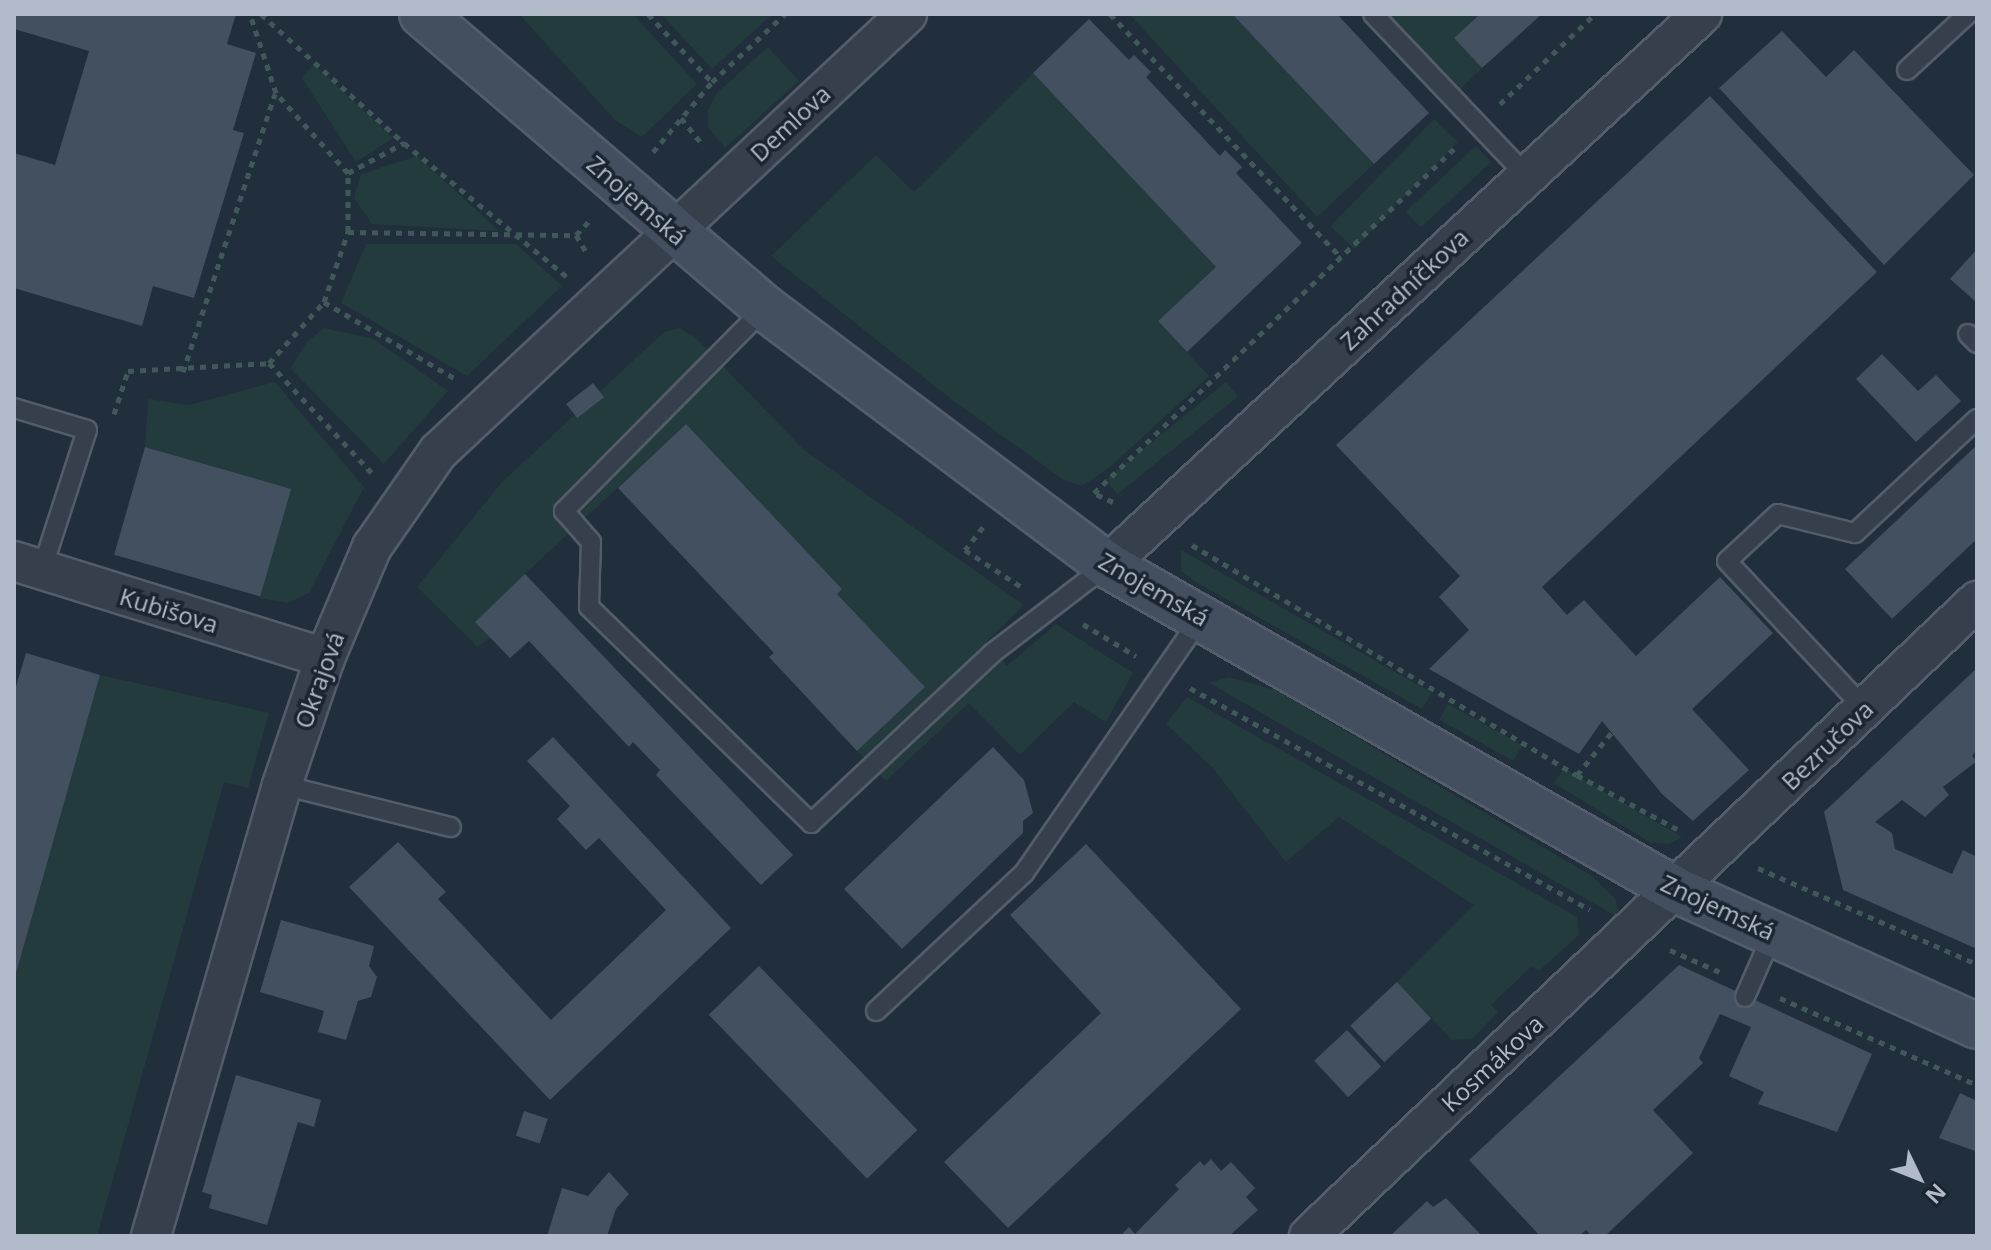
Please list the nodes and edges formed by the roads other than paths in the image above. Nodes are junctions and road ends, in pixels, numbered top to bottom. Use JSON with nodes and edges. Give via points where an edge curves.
{"nodes":[{"id":1,"x":422,"y":14,"type":"edge"},
{"id":2,"x":907,"y":14,"type":"edge"},
{"id":3,"x":1373,"y":14,"type":"edge"},
{"id":4,"x":1702,"y":14,"type":"edge"},
{"id":5,"x":1968,"y":14,"type":"edge"},
{"id":6,"x":1907,"y":70,"type":"dead end"},
{"id":7,"x":1526,"y":175,"type":"junction"},
{"id":8,"x":673,"y":232,"type":"junction"},
{"id":9,"x":765,"y":308,"type":"junction"},
{"id":10,"x":14,"y":408,"type":"edge"},
{"id":11,"x":1977,"y":419,"type":"edge"},
{"id":12,"x":28,"y":565,"type":"edge"},
{"id":13,"x":1107,"y":565,"type":"junction"},
{"id":14,"x":1977,"y":601,"type":"edge"},
{"id":15,"x":1202,"y":616,"type":"junction"},
{"id":16,"x":325,"y":658,"type":"junction"},
{"id":17,"x":1865,"y":709,"type":"junction"},
{"id":18,"x":282,"y":785,"type":"junction"},
{"id":19,"x":451,"y":827,"type":"dead end"},
{"id":20,"x":1676,"y":890,"type":"junction"},
{"id":21,"x":1773,"y":933,"type":"junction"},
{"id":22,"x":1748,"y":991,"type":"road end"},
{"id":23,"x":876,"y":1011,"type":"dead end"},
{"id":24,"x":1977,"y":1026,"type":"edge"},
{"id":25,"x":151,"y":1236,"type":"edge"},
{"id":26,"x":1309,"y":1236,"type":"edge"}],
"edges":[{"from":1,"to":8,"type":"street","name":"Znojemská"},
{"from":2,"to":8,"type":"street","name":"Demlova"},
{"from":3,"to":7,"type":"lane"},
{"from":4,"to":7,"type":"street","name":"Zahradníčkova"},
{"from":5,"to":6,"type":"lane"},
{"from":7,"to":13,"type":"street","name":"Zahradníčkova"},
{"from":8,"to":9,"type":"street","name":"Znojemská"},
{"from":8,"to":16,"type":"street","name":"Okrajová","via":[[438,452],[372,547]]},
{"from":9,"to":13,"type":"street","name":"Znojemská"},
{"from":9,"to":13,"type":"lane","via":[[564,511],[591,542],[589,607],[811,823],[994,652]]},
{"from":10,"to":12,"type":"lane","via":[[87,430]]},
{"from":11,"to":17,"type":"lane","via":[[1855,533],[1778,514],[1727,561]]},
{"from":12,"to":16,"type":"street","name":"Kubišova"},
{"from":13,"to":15,"type":"street","name":"Znojemská"},
{"from":14,"to":17,"type":"street","name":"Bezručova"},
{"from":15,"to":20,"type":"street","name":"Znojemská"},
{"from":15,"to":23,"type":"lane","via":[[1024,873]]},
{"from":16,"to":18,"type":"street","name":"Okrajová"},
{"from":17,"to":20,"type":"street","name":"Bezručova"},
{"from":18,"to":19,"type":"lane"},
{"from":18,"to":25,"type":"street","name":"Okrajová"},
{"from":20,"to":21,"type":"street","name":"Znojemská"},
{"from":20,"to":26,"type":"street","name":"Kosmákova"},
{"from":21,"to":22,"type":"lane"},
{"from":21,"to":24,"type":"street","name":"Znojemská"}]}
